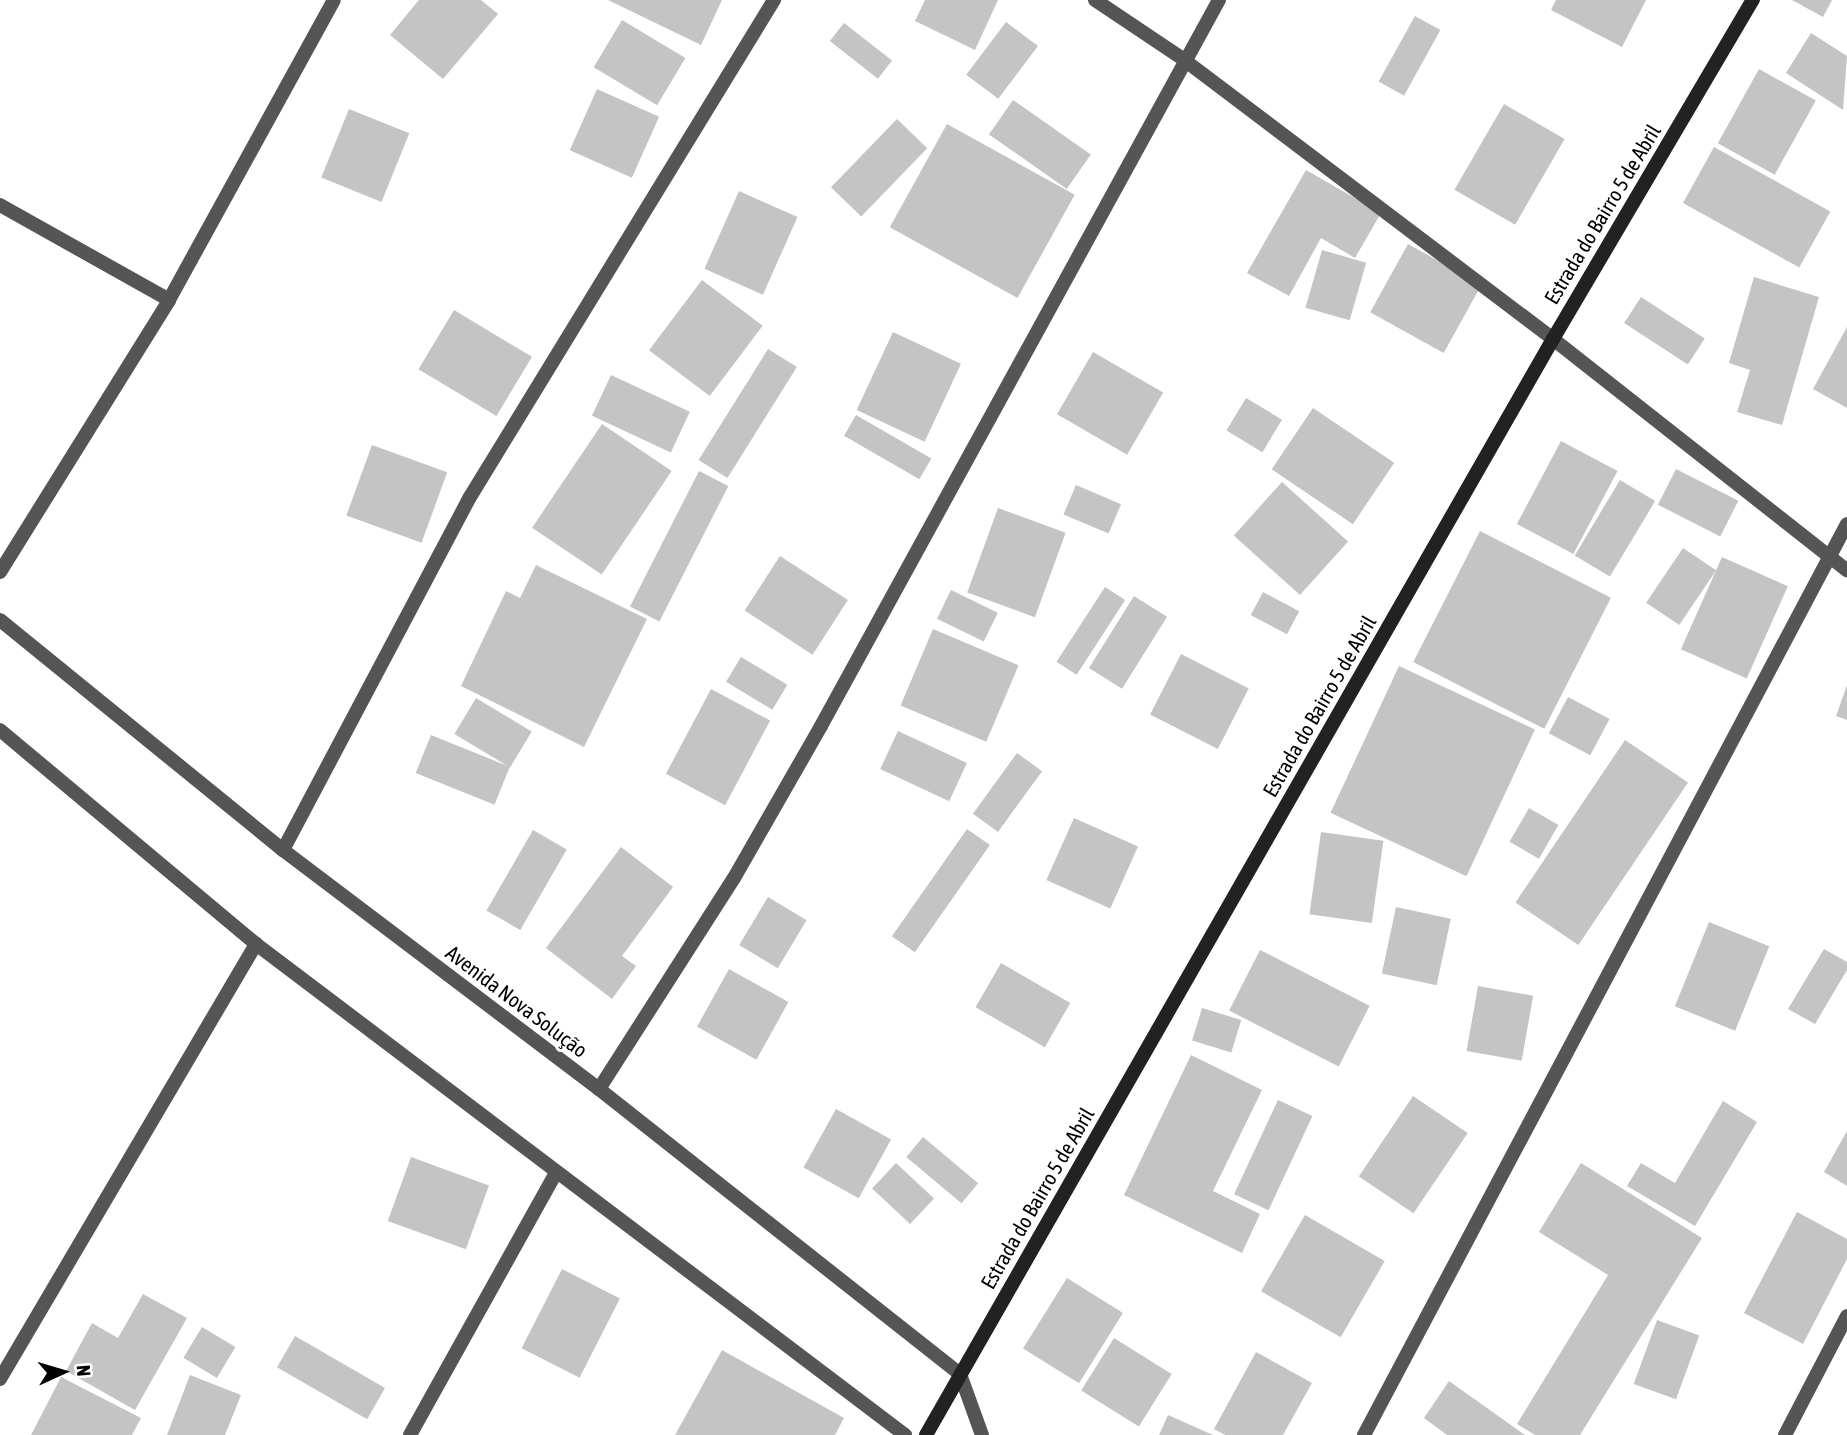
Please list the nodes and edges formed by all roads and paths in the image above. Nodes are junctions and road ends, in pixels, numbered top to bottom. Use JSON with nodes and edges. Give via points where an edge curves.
{"nodes":[{"id":1,"x":334,"y":0,"type":"edge"},
{"id":2,"x":774,"y":0,"type":"edge"},
{"id":3,"x":1094,"y":0,"type":"edge"},
{"id":4,"x":1219,"y":0,"type":"edge"},
{"id":5,"x":1753,"y":0,"type":"edge"},
{"id":6,"x":1183,"y":59,"type":"junction"},
{"id":7,"x":0,"y":205,"type":"edge"},
{"id":8,"x":169,"y":300,"type":"junction"},
{"id":9,"x":1553,"y":339,"type":"junction"},
{"id":10,"x":1847,"y":524,"type":"edge"},
{"id":11,"x":1828,"y":555,"type":"junction"},
{"id":12,"x":1847,"y":570,"type":"edge"},
{"id":13,"x":0,"y":572,"type":"edge"},
{"id":14,"x":0,"y":620,"type":"edge"},
{"id":15,"x":0,"y":730,"type":"edge"},
{"id":16,"x":283,"y":850,"type":"junction"},
{"id":17,"x":256,"y":944,"type":"junction"},
{"id":18,"x":599,"y":1089,"type":"junction"},
{"id":19,"x":556,"y":1173,"type":"junction"},
{"id":20,"x":1847,"y":1316,"type":"edge"},
{"id":21,"x":960,"y":1374,"type":"junction"},
{"id":22,"x":0,"y":1379,"type":"edge"},
{"id":23,"x":410,"y":1435,"type":"edge"},
{"id":24,"x":905,"y":1435,"type":"edge"},
{"id":25,"x":926,"y":1435,"type":"edge"},
{"id":26,"x":982,"y":1435,"type":"edge"},
{"id":27,"x":1364,"y":1435,"type":"edge"},
{"id":28,"x":1785,"y":1435,"type":"edge"}],
"edges":[{"from":1,"to":8,"type":"street"},
{"from":2,"to":16,"type":"street","via":[[470,497]]},
{"from":3,"to":6,"type":"street"},
{"from":4,"to":6,"type":"street"},
{"from":5,"to":9,"type":"street","name":"Estrada do Bairro 5 de Abril"},
{"from":6,"to":9,"type":"street"},
{"from":6,"to":18,"type":"street","via":[[815,738],[734,878]]},
{"from":7,"to":8,"type":"street"},
{"from":8,"to":13,"type":"street"},
{"from":9,"to":11,"type":"street"},
{"from":9,"to":21,"type":"street","name":"Estrada do Bairro 5 de Abril"},
{"from":10,"to":11,"type":"street"},
{"from":11,"to":12,"type":"street"},
{"from":11,"to":27,"type":"street"},
{"from":14,"to":16,"type":"street","name":"Avenida Nova Solução"},
{"from":15,"to":17,"type":"street"},
{"from":16,"to":18,"type":"street","name":"Avenida Nova Solução"},
{"from":17,"to":19,"type":"street"},
{"from":17,"to":22,"type":"street"},
{"from":18,"to":21,"type":"street","name":"Avenida Nova Solução"},
{"from":19,"to":23,"type":"street"},
{"from":19,"to":24,"type":"street"},
{"from":20,"to":28,"type":"street"},
{"from":21,"to":25,"type":"street","name":"Estrada do Bairro 5 de Abril"},
{"from":21,"to":26,"type":"street"}]}
